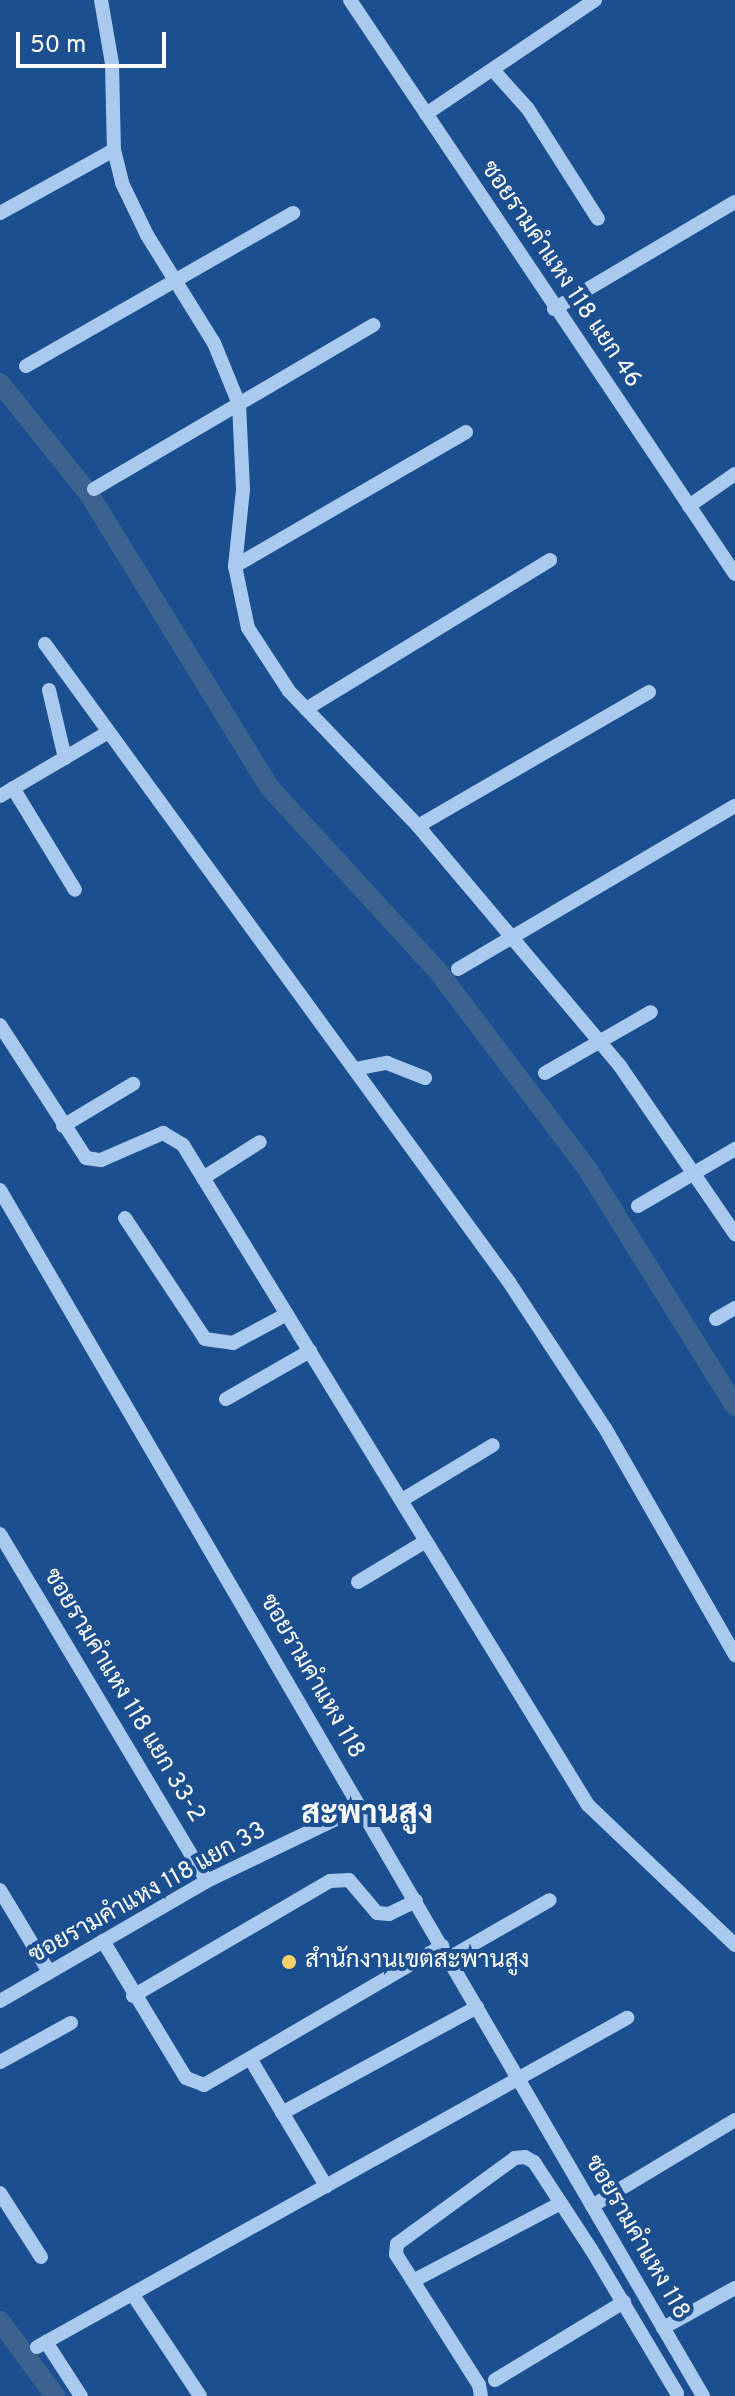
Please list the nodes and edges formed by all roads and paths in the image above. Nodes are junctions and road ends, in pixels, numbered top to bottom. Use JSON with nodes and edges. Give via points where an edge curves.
{"nodes":[{"id":1,"x":101,"y":0,"type":"edge"},
{"id":2,"x":350,"y":0,"type":"edge"},
{"id":3,"x":595,"y":0,"type":"edge"},
{"id":4,"x":494,"y":71,"type":"junction"},
{"id":5,"x":426,"y":114,"type":"junction"},
{"id":6,"x":114,"y":150,"type":"junction"},
{"id":7,"x":735,"y":202,"type":"edge"},
{"id":8,"x":0,"y":213,"type":"edge"},
{"id":9,"x":293,"y":213,"type":"dead end"},
{"id":10,"x":598,"y":219,"type":"dead end"},
{"id":11,"x":178,"y":281,"type":"junction"},
{"id":12,"x":554,"y":309,"type":"junction"},
{"id":13,"x":373,"y":325,"type":"dead end"},
{"id":14,"x":26,"y":366,"type":"dead end"},
{"id":15,"x":239,"y":404,"type":"junction"},
{"id":16,"x":466,"y":432,"type":"dead end"},
{"id":17,"x":735,"y":474,"type":"edge"},
{"id":18,"x":94,"y":489,"type":"dead end"},
{"id":19,"x":689,"y":506,"type":"junction"},
{"id":20,"x":550,"y":560,"type":"dead end"},
{"id":21,"x":235,"y":566,"type":"junction"},
{"id":22,"x":735,"y":574,"type":"edge"},
{"id":23,"x":45,"y":644,"type":"dead end"},
{"id":24,"x":49,"y":690,"type":"dead end"},
{"id":25,"x":649,"y":692,"type":"dead end"},
{"id":26,"x":306,"y":709,"type":"junction"},
{"id":27,"x":107,"y":733,"type":"junction"},
{"id":28,"x":65,"y":758,"type":"junction"},
{"id":29,"x":7,"y":792,"type":"edge"},
{"id":30,"x":735,"y":806,"type":"edge"},
{"id":31,"x":418,"y":826,"type":"junction"},
{"id":32,"x":75,"y":890,"type":"dead end"},
{"id":33,"x":507,"y":937,"type":"junction"},
{"id":34,"x":458,"y":969,"type":"dead end"},
{"id":35,"x":651,"y":1012,"type":"dead end"},
{"id":36,"x":0,"y":1025,"type":"edge"},
{"id":37,"x":598,"y":1041,"type":"junction"},
{"id":38,"x":355,"y":1069,"type":"junction"},
{"id":39,"x":545,"y":1073,"type":"dead end"},
{"id":40,"x":425,"y":1078,"type":"dead end"},
{"id":41,"x":133,"y":1084,"type":"dead end"},
{"id":42,"x":63,"y":1126,"type":"junction"},
{"id":43,"x":260,"y":1142,"type":"dead end"},
{"id":44,"x":735,"y":1149,"type":"edge"},
{"id":45,"x":695,"y":1174,"type":"junction"},
{"id":46,"x":203,"y":1178,"type":"junction"},
{"id":47,"x":0,"y":1190,"type":"edge"},
{"id":48,"x":638,"y":1206,"type":"dead end"},
{"id":49,"x":125,"y":1218,"type":"dead end"},
{"id":50,"x":735,"y":1234,"type":"edge"},
{"id":51,"x":735,"y":1308,"type":"edge"},
{"id":52,"x":287,"y":1314,"type":"junction"},
{"id":53,"x":716,"y":1319,"type":"dead end"},
{"id":54,"x":310,"y":1351,"type":"junction"},
{"id":55,"x":226,"y":1399,"type":"dead end"},
{"id":56,"x":493,"y":1445,"type":"dead end"},
{"id":57,"x":402,"y":1500,"type":"junction"},
{"id":58,"x":0,"y":1534,"type":"edge"},
{"id":59,"x":426,"y":1541,"type":"junction"},
{"id":60,"x":358,"y":1582,"type":"dead end"},
{"id":61,"x":735,"y":1655,"type":"edge"},
{"id":62,"x":361,"y":1807,"type":"junction"},
{"id":63,"x":207,"y":1881,"type":"junction"},
{"id":64,"x":0,"y":1890,"type":"edge"},
{"id":65,"x":550,"y":1900,"type":"dead end"},
{"id":66,"x":416,"y":1901,"type":"junction"},
{"id":67,"x":103,"y":1941,"type":"junction"},
{"id":68,"x":735,"y":1945,"type":"edge"},
{"id":69,"x":445,"y":1952,"type":"junction"},
{"id":70,"x":49,"y":1972,"type":"junction"},
{"id":71,"x":133,"y":1996,"type":"junction"},
{"id":72,"x":0,"y":2001,"type":"edge"},
{"id":73,"x":477,"y":2007,"type":"junction"},
{"id":74,"x":627,"y":2018,"type":"dead end"},
{"id":75,"x":71,"y":2023,"type":"dead end"},
{"id":76,"x":251,"y":2060,"type":"junction"},
{"id":77,"x":0,"y":2062,"type":"edge"},
{"id":78,"x":518,"y":2078,"type":"junction"},
{"id":79,"x":282,"y":2113,"type":"junction"},
{"id":80,"x":735,"y":2120,"type":"edge"},
{"id":81,"x":326,"y":2186,"type":"junction"},
{"id":82,"x":0,"y":2193,"type":"edge"},
{"id":83,"x":561,"y":2203,"type":"junction"},
{"id":84,"x":592,"y":2206,"type":"junction"},
{"id":85,"x":610,"y":2237,"type":"junction"},
{"id":86,"x":591,"y":2249,"type":"junction"},
{"id":87,"x":41,"y":2257,"type":"dead end"},
{"id":88,"x":413,"y":2281,"type":"junction"},
{"id":89,"x":735,"y":2288,"type":"edge"},
{"id":90,"x":133,"y":2295,"type":"junction"},
{"id":91,"x":624,"y":2302,"type":"junction"},
{"id":92,"x":663,"y":2328,"type":"junction"},
{"id":93,"x":495,"y":2380,"type":"dead end"},
{"id":94,"x":677,"y":2393,"type":"dead end"},
{"id":95,"x":702,"y":2395,"type":"edge"},
{"id":96,"x":81,"y":2396,"type":"edge"},
{"id":97,"x":200,"y":2396,"type":"edge"},
{"id":98,"x":481,"y":2396,"type":"edge"}],
"edges":[{"from":1,"to":6,"type":"street","via":[[112,64]]},
{"from":2,"to":5,"type":"street","name":"ซอยรามคำแหง 118 แยก 46"},
{"from":3,"to":4,"type":"street"},
{"from":4,"to":5,"type":"street"},
{"from":4,"to":10,"type":"street","via":[[528,109]]},
{"from":5,"to":12,"type":"street","name":"ซอยรามคำแหง 118 แยก 46"},
{"from":6,"to":8,"type":"street"},
{"from":6,"to":11,"type":"street","via":[[134,213]]},
{"from":7,"to":12,"type":"street"},
{"from":9,"to":11,"type":"street"},
{"from":11,"to":14,"type":"street"},
{"from":11,"to":15,"type":"street","via":[[214,343]]},
{"from":12,"to":19,"type":"street","name":"ซอยรามคำแหง 118 แยก 46"},
{"from":13,"to":15,"type":"street"},
{"from":15,"to":18,"type":"street"},
{"from":15,"to":21,"type":"street","via":[[243,490]]},
{"from":16,"to":21,"type":"street"},
{"from":17,"to":19,"type":"street"},
{"from":19,"to":22,"type":"street","name":"ซอยรามคำแหง 118 แยก 46"},
{"from":20,"to":26,"type":"street"},
{"from":21,"to":26,"type":"street","via":[[248,628],[266,662]]},
{"from":23,"to":27,"type":"street"},
{"from":24,"to":28,"type":"street"},
{"from":25,"to":31,"type":"street"},
{"from":26,"to":31,"type":"street"},
{"from":27,"to":28,"type":"street"},
{"from":27,"to":38,"type":"street"},
{"from":28,"to":29,"type":"street"},
{"from":29,"to":32,"type":"street"},
{"from":30,"to":33,"type":"street"},
{"from":31,"to":33,"type":"street"},
{"from":33,"to":34,"type":"street"},
{"from":33,"to":37,"type":"street"},
{"from":35,"to":37,"type":"street"},
{"from":36,"to":42,"type":"street"},
{"from":37,"to":39,"type":"street"},
{"from":37,"to":45,"type":"street"},
{"from":38,"to":40,"type":"street","via":[[387,1063]]},
{"from":38,"to":61,"type":"street","via":[[509,1282],[605,1428]]},
{"from":41,"to":42,"type":"street"},
{"from":42,"to":46,"type":"street","via":[[92,1160],[170,1133]]},
{"from":43,"to":46,"type":"street"},
{"from":44,"to":45,"type":"street"},
{"from":45,"to":48,"type":"street"},
{"from":45,"to":50,"type":"street"},
{"from":46,"to":52,"type":"street"},
{"from":47,"to":62,"type":"street","name":"ซอยรามคำแหง 118"},
{"from":49,"to":52,"type":"street","via":[[205,1339],[233,1343]]},
{"from":51,"to":53,"type":"street"},
{"from":52,"to":54,"type":"street"},
{"from":54,"to":55,"type":"street"},
{"from":54,"to":57,"type":"street"},
{"from":56,"to":57,"type":"street"},
{"from":57,"to":59,"type":"street"},
{"from":58,"to":63,"type":"street","name":"ซอยรามคำแหง 118 แยก 33-2"},
{"from":59,"to":60,"type":"street"},
{"from":59,"to":68,"type":"street","via":[[588,1805]]},
{"from":62,"to":63,"type":"street","name":"ซอยรามคำแหง 118 แยก 33"},
{"from":62,"to":66,"type":"street","name":"ซอยรามคำแหง 118"},
{"from":63,"to":67,"type":"street","name":"ซอยรามคำแหง 118 แยก 33"},
{"from":64,"to":70,"type":"street"},
{"from":65,"to":69,"type":"street"},
{"from":66,"to":69,"type":"street","name":"ซอยรามคำแหง 118"},
{"from":66,"to":71,"type":"street","via":[[389,1914],[377,1913],[349,1880],[330,1881]]},
{"from":67,"to":70,"type":"street","name":"ซอยรามคำแหง 118 แยก 33"},
{"from":67,"to":71,"type":"street"},
{"from":69,"to":73,"type":"street","name":"ซอยรามคำแหง 118"},
{"from":69,"to":76,"type":"street"},
{"from":70,"to":72,"type":"street","name":"ซอยรามคำแหง 118 แยก 33"},
{"from":71,"to":76,"type":"street","via":[[186,2078],[204,2085]]},
{"from":73,"to":78,"type":"street","name":"ซอยรามคำแหง 118"},
{"from":73,"to":79,"type":"street"},
{"from":74,"to":78,"type":"street"},
{"from":75,"to":77,"type":"street"},
{"from":76,"to":79,"type":"street"},
{"from":78,"to":81,"type":"street"},
{"from":78,"to":84,"type":"street","name":"ซอยรามคำแหง 118"},
{"from":79,"to":81,"type":"street"},
{"from":80,"to":84,"type":"street"},
{"from":81,"to":90,"type":"street"},
{"from":82,"to":87,"type":"street"},
{"from":83,"to":86,"type":"street"},
{"from":83,"to":88,"type":"street"},
{"from":83,"to":88,"type":"street","via":[[534,2162],[515,2158],[403,2235],[396,2254]]},
{"from":84,"to":85,"type":"street","name":"ซอยรามคำแหง 118"},
{"from":85,"to":86,"type":"street"},
{"from":85,"to":92,"type":"street","name":"ซอยรามคำแหง 118"},
{"from":86,"to":91,"type":"street"},
{"from":88,"to":98,"type":"street"},
{"from":89,"to":92,"type":"street"},
{"from":90,"to":96,"type":"street","via":[[42,2344]]},
{"from":90,"to":97,"type":"street"},
{"from":91,"to":93,"type":"street"},
{"from":91,"to":94,"type":"street"},
{"from":92,"to":95,"type":"street","name":"ซอยรามคำแหง 118"}]}
